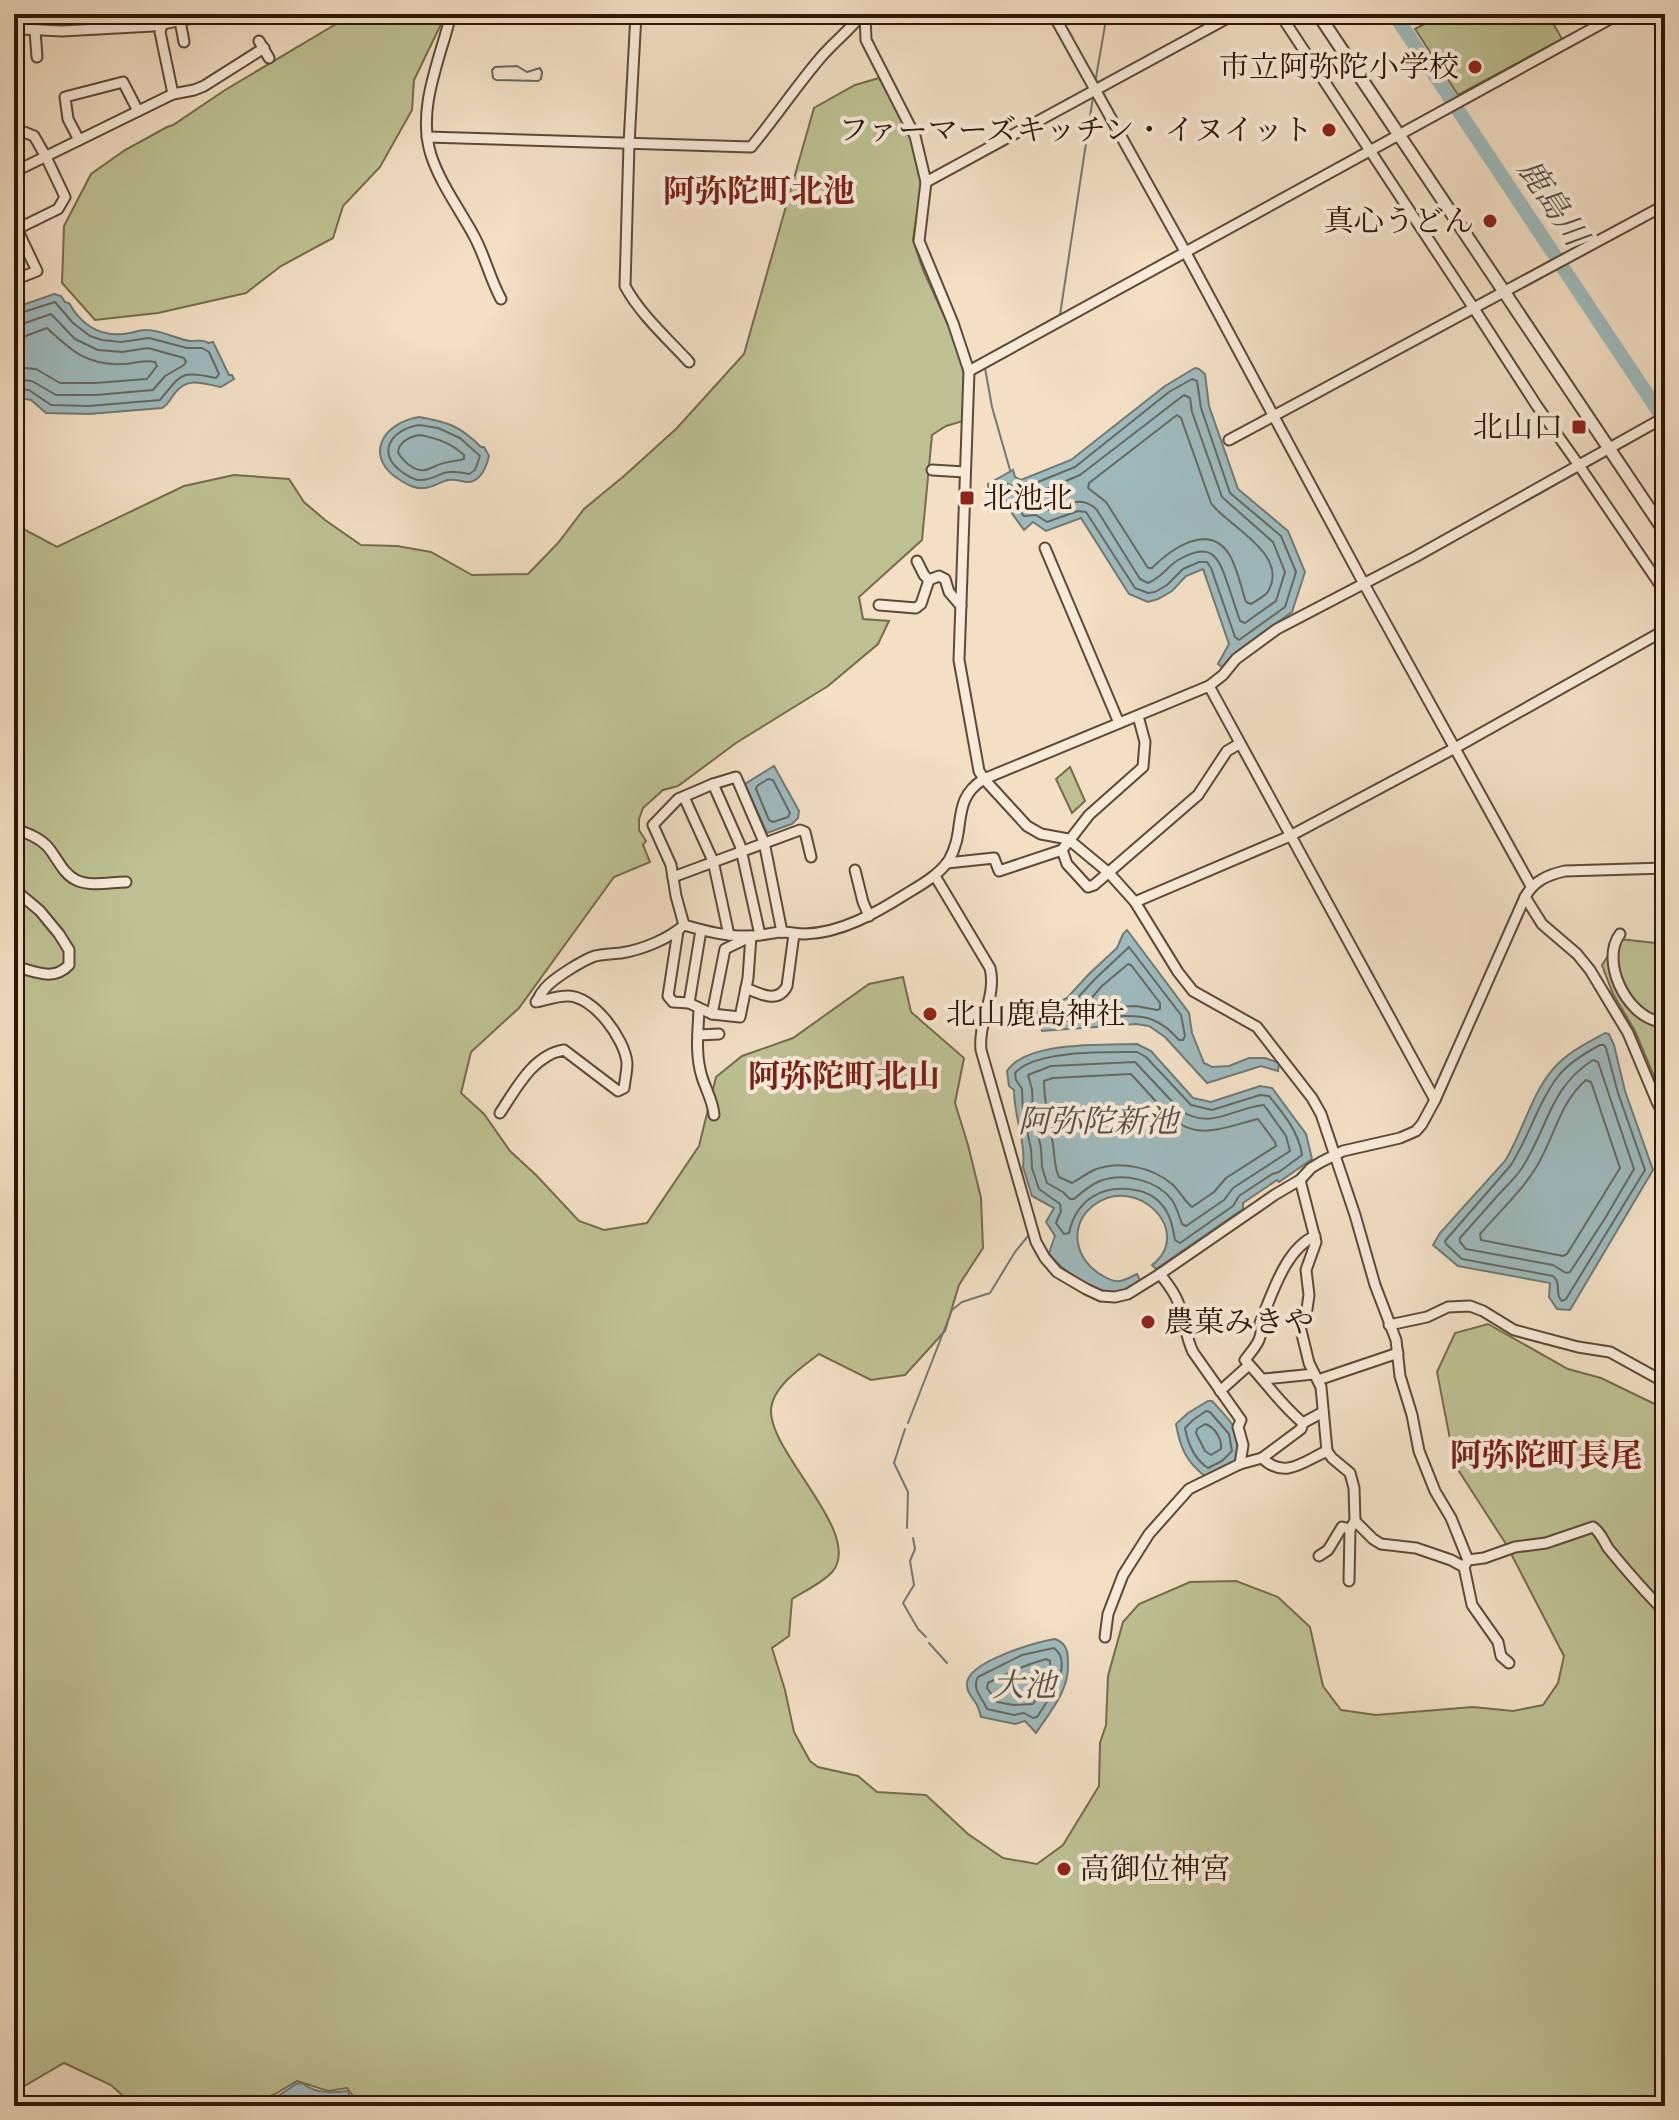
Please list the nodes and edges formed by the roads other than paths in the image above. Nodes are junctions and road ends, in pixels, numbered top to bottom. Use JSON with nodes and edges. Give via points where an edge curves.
{"nodes":[{"id":1,"x":108,"y":14,"type":"edge"},
{"id":2,"x":212,"y":14,"type":"edge"},
{"id":3,"x":449,"y":14,"type":"edge"},
{"id":4,"x":636,"y":14,"type":"edge"},
{"id":5,"x":863,"y":14,"type":"edge"},
{"id":6,"x":1053,"y":14,"type":"edge"},
{"id":7,"x":1235,"y":14,"type":"edge"},
{"id":8,"x":1280,"y":14,"type":"edge"},
{"id":9,"x":1318,"y":14,"type":"edge"},
{"id":10,"x":1619,"y":14,"type":"edge"},
{"id":11,"x":180,"y":21,"type":"junction"},
{"id":12,"x":162,"y":25,"type":"junction"},
{"id":13,"x":104,"y":28,"type":"junction"},
{"id":14,"x":35,"y":30,"type":"junction"},
{"id":15,"x":14,"y":31,"type":"edge"},
{"id":16,"x":184,"y":42,"type":"dead end"},
{"id":17,"x":37,"y":57,"type":"dead end"},
{"id":18,"x":269,"y":58,"type":"dead end"},
{"id":19,"x":1095,"y":89,"type":"junction"},
{"id":20,"x":173,"y":94,"type":"junction"},
{"id":21,"x":138,"y":111,"type":"junction"},
{"id":22,"x":14,"y":128,"type":"edge"},
{"id":23,"x":1400,"y":135,"type":"junction"},
{"id":24,"x":427,"y":137,"type":"junction"},
{"id":25,"x":79,"y":140,"type":"junction"},
{"id":26,"x":629,"y":144,"type":"junction"},
{"id":27,"x":1370,"y":152,"type":"junction"},
{"id":28,"x":46,"y":157,"type":"junction"},
{"id":29,"x":14,"y":172,"type":"edge"},
{"id":30,"x":926,"y":182,"type":"junction"},
{"id":31,"x":1665,"y":205,"type":"edge"},
{"id":32,"x":15,"y":229,"type":"edge"},
{"id":33,"x":1186,"y":253,"type":"junction"},
{"id":34,"x":14,"y":280,"type":"edge"},
{"id":35,"x":1504,"y":291,"type":"junction"},
{"id":36,"x":501,"y":299,"type":"dead end"},
{"id":37,"x":1473,"y":307,"type":"junction"},
{"id":38,"x":689,"y":362,"type":"dead end"},
{"id":39,"x":969,"y":371,"type":"junction"},
{"id":40,"x":1273,"y":416,"type":"junction"},
{"id":41,"x":1665,"y":417,"type":"edge"},
{"id":42,"x":1229,"y":440,"type":"dead end"},
{"id":43,"x":1609,"y":447,"type":"junction"},
{"id":44,"x":1578,"y":464,"type":"junction"},
{"id":45,"x":932,"y":470,"type":"dead end"},
{"id":46,"x":965,"y":472,"type":"junction"},
{"id":47,"x":1665,"y":532,"type":"edge"},
{"id":48,"x":1045,"y":548,"type":"dead end"},
{"id":49,"x":917,"y":561,"type":"dead end"},
{"id":50,"x":929,"y":580,"type":"junction"},
{"id":51,"x":1364,"y":584,"type":"junction"},
{"id":52,"x":1665,"y":592,"type":"edge"},
{"id":53,"x":879,"y":605,"type":"dead end"},
{"id":54,"x":961,"y":606,"type":"junction"},
{"id":55,"x":1665,"y":630,"type":"edge"},
{"id":56,"x":1209,"y":686,"type":"junction"},
{"id":57,"x":1138,"y":716,"type":"junction"},
{"id":58,"x":1119,"y":723,"type":"junction"},
{"id":59,"x":1239,"y":744,"type":"junction"},
{"id":60,"x":1455,"y":748,"type":"junction"},
{"id":61,"x":984,"y":779,"type":"junction"},
{"id":62,"x":713,"y":784,"type":"junction"},
{"id":63,"x":684,"y":797,"type":"junction"},
{"id":64,"x":14,"y":829,"type":"edge"},
{"id":65,"x":786,"y":835,"type":"junction"},
{"id":66,"x":1290,"y":836,"type":"junction"},
{"id":67,"x":1068,"y":839,"type":"junction"},
{"id":68,"x":764,"y":842,"type":"junction"},
{"id":69,"x":790,"y":847,"type":"dead end"},
{"id":70,"x":742,"y":850,"type":"junction"},
{"id":71,"x":1062,"y":850,"type":"junction"},
{"id":72,"x":811,"y":857,"type":"dead end"},
{"id":73,"x":713,"y":861,"type":"junction"},
{"id":74,"x":947,"y":863,"type":"junction"},
{"id":75,"x":1665,"y":868,"type":"edge"},
{"id":76,"x":855,"y":870,"type":"dead end"},
{"id":77,"x":1109,"y":873,"type":"junction"},
{"id":78,"x":935,"y":876,"type":"junction"},
{"id":79,"x":673,"y":877,"type":"junction"},
{"id":80,"x":126,"y":882,"type":"dead end"},
{"id":81,"x":1531,"y":886,"type":"junction"},
{"id":82,"x":14,"y":889,"type":"edge"},
{"id":83,"x":1525,"y":897,"type":"junction"},
{"id":84,"x":1135,"y":902,"type":"junction"},
{"id":85,"x":869,"y":916,"type":"junction"},
{"id":86,"x":681,"y":928,"type":"junction"},
{"id":87,"x":701,"y":930,"type":"junction"},
{"id":88,"x":782,"y":932,"type":"junction"},
{"id":89,"x":794,"y":934,"type":"junction"},
{"id":90,"x":1620,"y":934,"type":"dead end"},
{"id":91,"x":729,"y":935,"type":"junction"},
{"id":92,"x":755,"y":936,"type":"junction"},
{"id":93,"x":14,"y":966,"type":"edge"},
{"id":94,"x":746,"y":988,"type":"junction"},
{"id":95,"x":689,"y":1003,"type":"junction"},
{"id":96,"x":1665,"y":1008,"type":"edge"},
{"id":97,"x":699,"y":1010,"type":"junction"},
{"id":98,"x":712,"y":1014,"type":"junction"},
{"id":99,"x":719,"y":1034,"type":"dead end"},
{"id":100,"x":698,"y":1035,"type":"junction"},
{"id":101,"x":1435,"y":1100,"type":"junction"},
{"id":102,"x":500,"y":1113,"type":"dead end"},
{"id":103,"x":714,"y":1115,"type":"dead end"},
{"id":104,"x":1665,"y":1117,"type":"edge"},
{"id":105,"x":1333,"y":1155,"type":"junction"},
{"id":106,"x":1300,"y":1180,"type":"junction"},
{"id":107,"x":1315,"y":1236,"type":"junction"},
{"id":108,"x":1160,"y":1274,"type":"junction"},
{"id":109,"x":1389,"y":1325,"type":"junction"},
{"id":110,"x":1398,"y":1353,"type":"junction"},
{"id":111,"x":1249,"y":1365,"type":"junction"},
{"id":112,"x":1316,"y":1377,"type":"junction"},
{"id":113,"x":1665,"y":1377,"type":"edge"},
{"id":114,"x":1264,"y":1379,"type":"junction"},
{"id":115,"x":1220,"y":1391,"type":"junction"},
{"id":116,"x":1323,"y":1412,"type":"junction"},
{"id":117,"x":1303,"y":1423,"type":"junction"},
{"id":118,"x":1327,"y":1451,"type":"junction"},
{"id":119,"x":1262,"y":1458,"type":"junction"},
{"id":120,"x":1240,"y":1464,"type":"junction"},
{"id":121,"x":1352,"y":1525,"type":"junction"},
{"id":122,"x":1319,"y":1556,"type":"dead end"},
{"id":123,"x":1466,"y":1563,"type":"junction"},
{"id":124,"x":1349,"y":1581,"type":"dead end"},
{"id":125,"x":1665,"y":1612,"type":"edge"},
{"id":126,"x":1105,"y":1637,"type":"dead end"},
{"id":127,"x":1509,"y":1663,"type":"dead end"}],
"edges":[{"from":1,"to":13,"type":"street"},
{"from":2,"to":11,"type":"street"},
{"from":3,"to":24,"type":"street","via":[[428,97]]},
{"from":4,"to":26,"type":"street"},
{"from":5,"to":26,"type":"street","via":[[814,65],[751,147]]},
{"from":5,"to":30,"type":"street","via":[[866,40],[915,136]]},
{"from":6,"to":19,"type":"street"},
{"from":7,"to":19,"type":"street"},
{"from":8,"to":27,"type":"street"},
{"from":9,"to":23,"type":"street"},
{"from":10,"to":23,"type":"street"},
{"from":11,"to":12,"type":"street"},
{"from":11,"to":16,"type":"street"},
{"from":12,"to":13,"type":"street"},
{"from":12,"to":20,"type":"street"},
{"from":13,"to":14,"type":"street"},
{"from":14,"to":15,"type":"street"},
{"from":14,"to":17,"type":"street"},
{"from":18,"to":20,"type":"street","via":[[262,45],[204,86]]},
{"from":19,"to":30,"type":"street"},
{"from":19,"to":33,"type":"street"},
{"from":20,"to":21,"type":"street"},
{"from":21,"to":25,"type":"street"},
{"from":21,"to":25,"type":"street","via":[[123,82],[65,97]]},
{"from":22,"to":28,"type":"street","via":[[34,136]]},
{"from":23,"to":27,"type":"street"},
{"from":23,"to":35,"type":"street"},
{"from":24,"to":26,"type":"street"},
{"from":24,"to":36,"type":"street","via":[[438,172],[478,243]]},
{"from":25,"to":28,"type":"street"},
{"from":26,"to":38,"type":"street","via":[[625,286]]},
{"from":27,"to":33,"type":"street"},
{"from":27,"to":37,"type":"street"},
{"from":28,"to":29,"type":"street"},
{"from":28,"to":32,"type":"street","via":[[65,197],[58,209]]},
{"from":30,"to":39,"type":"street","via":[[919,241]]},
{"from":31,"to":35,"type":"street"},
{"from":32,"to":34,"type":"street","via":[[37,271]]},
{"from":33,"to":39,"type":"street"},
{"from":33,"to":40,"type":"street"},
{"from":35,"to":37,"type":"street"},
{"from":35,"to":43,"type":"street"},
{"from":37,"to":40,"type":"street"},
{"from":37,"to":44,"type":"street"},
{"from":39,"to":46,"type":"street"},
{"from":40,"to":42,"type":"street"},
{"from":40,"to":51,"type":"street"},
{"from":41,"to":43,"type":"street"},
{"from":43,"to":44,"type":"street"},
{"from":43,"to":47,"type":"street"},
{"from":44,"to":51,"type":"street"},
{"from":44,"to":52,"type":"street"},
{"from":45,"to":46,"type":"street"},
{"from":46,"to":54,"type":"street"},
{"from":48,"to":58,"type":"street"},
{"from":49,"to":50,"type":"street"},
{"from":50,"to":53,"type":"street","via":[[916,608]]},
{"from":50,"to":54,"type":"street","via":[[945,579]]},
{"from":51,"to":56,"type":"street","via":[[1277,629]]},
{"from":51,"to":60,"type":"street"},
{"from":54,"to":61,"type":"street","via":[[960,671]]},
{"from":55,"to":60,"type":"street"},
{"from":56,"to":57,"type":"street"},
{"from":56,"to":59,"type":"street"},
{"from":57,"to":58,"type":"street"},
{"from":57,"to":67,"type":"street","via":[[1145,742],[1143,767]]},
{"from":58,"to":61,"type":"street"},
{"from":59,"to":66,"type":"street"},
{"from":59,"to":77,"type":"street","via":[[1227,751],[1198,795]]},
{"from":60,"to":66,"type":"street"},
{"from":60,"to":81,"type":"street"},
{"from":61,"to":67,"type":"street","via":[[1027,826]]},
{"from":61,"to":74,"type":"street","via":[[963,800]]},
{"from":62,"to":63,"type":"street"},
{"from":62,"to":68,"type":"street","via":[[736,777]]},
{"from":62,"to":70,"type":"street"},
{"from":63,"to":73,"type":"street"},
{"from":63,"to":79,"type":"street","via":[[653,825]]},
{"from":64,"to":80,"type":"street","via":[[36,836],[78,881]]},
{"from":65,"to":68,"type":"street"},
{"from":65,"to":69,"type":"street"},
{"from":65,"to":72,"type":"street","via":[[805,832]]},
{"from":66,"to":84,"type":"street"},
{"from":66,"to":101,"type":"street"},
{"from":67,"to":71,"type":"street"},
{"from":67,"to":77,"type":"street"},
{"from":68,"to":70,"type":"street"},
{"from":68,"to":88,"type":"street"},
{"from":70,"to":73,"type":"street"},
{"from":70,"to":92,"type":"street"},
{"from":71,"to":74,"type":"street","via":[[999,871],[994,858]]},
{"from":71,"to":77,"type":"street","via":[[1088,887]]},
{"from":73,"to":79,"type":"street"},
{"from":73,"to":91,"type":"street"},
{"from":74,"to":78,"type":"street"},
{"from":75,"to":81,"type":"street","via":[[1565,871]]},
{"from":76,"to":85,"type":"street"},
{"from":77,"to":84,"type":"street"},
{"from":78,"to":85,"type":"street"},
{"from":78,"to":108,"type":"street","via":[[990,968],[981,1050],[1045,1258],[1057,1272],[1101,1296],[1128,1294]]},
{"from":79,"to":86,"type":"street"},
{"from":81,"to":83,"type":"street"},
{"from":82,"to":93,"type":"street","via":[[40,911],[69,950],[69,965],[53,975]]},
{"from":83,"to":101,"type":"street"},
{"from":83,"to":104,"type":"street","via":[[1542,924],[1590,970],[1628,1033]]},
{"from":84,"to":105,"type":"street","via":[[1193,991],[1257,1027],[1281,1055],[1318,1109]]},
{"from":85,"to":89,"type":"street","via":[[819,933]]},
{"from":86,"to":87,"type":"street"},
{"from":86,"to":95,"type":"street","via":[[668,996],[673,1002]]},
{"from":86,"to":102,"type":"street","via":[[624,953],[594,956],[553,981],[536,1002],[569,995],[600,1013],[624,1051],[624,1088],[618,1091],[559,1050],[530,1071]]},
{"from":87,"to":91,"type":"street"},
{"from":87,"to":95,"type":"street"},
{"from":88,"to":89,"type":"street"},
{"from":88,"to":92,"type":"street"},
{"from":89,"to":94,"type":"street","via":[[784,992],[766,996]]},
{"from":90,"to":96,"type":"street","via":[[1613,957],[1630,1003],[1657,1021]]},
{"from":91,"to":92,"type":"street"},
{"from":92,"to":94,"type":"street"},
{"from":92,"to":98,"type":"street","via":[[725,949]]},
{"from":94,"to":98,"type":"street","via":[[740,1017]]},
{"from":95,"to":97,"type":"street"},
{"from":97,"to":98,"type":"street"},
{"from":97,"to":100,"type":"street"},
{"from":99,"to":100,"type":"street"},
{"from":100,"to":103,"type":"street","via":[[701,1075]]},
{"from":101,"to":105,"type":"street","via":[[1409,1135]]},
{"from":105,"to":106,"type":"street"},
{"from":105,"to":109,"type":"street"},
{"from":106,"to":107,"type":"street"},
{"from":106,"to":108,"type":"street"},
{"from":107,"to":111,"type":"street","via":[[1292,1255],[1280,1275],[1260,1323],[1259,1342],[1245,1360]]},
{"from":107,"to":112,"type":"street","via":[[1306,1270],[1307,1309],[1299,1322]]},
{"from":108,"to":115,"type":"street","via":[[1178,1301],[1188,1343]]},
{"from":109,"to":110,"type":"street"},
{"from":109,"to":113,"type":"street","via":[[1448,1307],[1470,1306],[1514,1330],[1610,1352],[1657,1378]]},
{"from":110,"to":112,"type":"street"},
{"from":110,"to":123,"type":"street","via":[[1419,1451]]},
{"from":111,"to":114,"type":"street"},
{"from":111,"to":115,"type":"street"},
{"from":112,"to":114,"type":"street"},
{"from":112,"to":116,"type":"street"},
{"from":114,"to":117,"type":"street"},
{"from":115,"to":120,"type":"street","via":[[1241,1420]]},
{"from":116,"to":117,"type":"street"},
{"from":116,"to":118,"type":"street"},
{"from":117,"to":119,"type":"street"},
{"from":118,"to":119,"type":"street","via":[[1287,1469]]},
{"from":118,"to":121,"type":"street","via":[[1353,1481]]},
{"from":119,"to":120,"type":"street"},
{"from":120,"to":126,"type":"street","via":[[1189,1489],[1149,1534],[1115,1592]]},
{"from":121,"to":122,"type":"street","via":[[1342,1527]]},
{"from":121,"to":123,"type":"street","via":[[1381,1544]]},
{"from":121,"to":124,"type":"street"},
{"from":123,"to":125,"type":"street","via":[[1593,1527]]},
{"from":123,"to":127,"type":"street","via":[[1472,1605]]}]}
